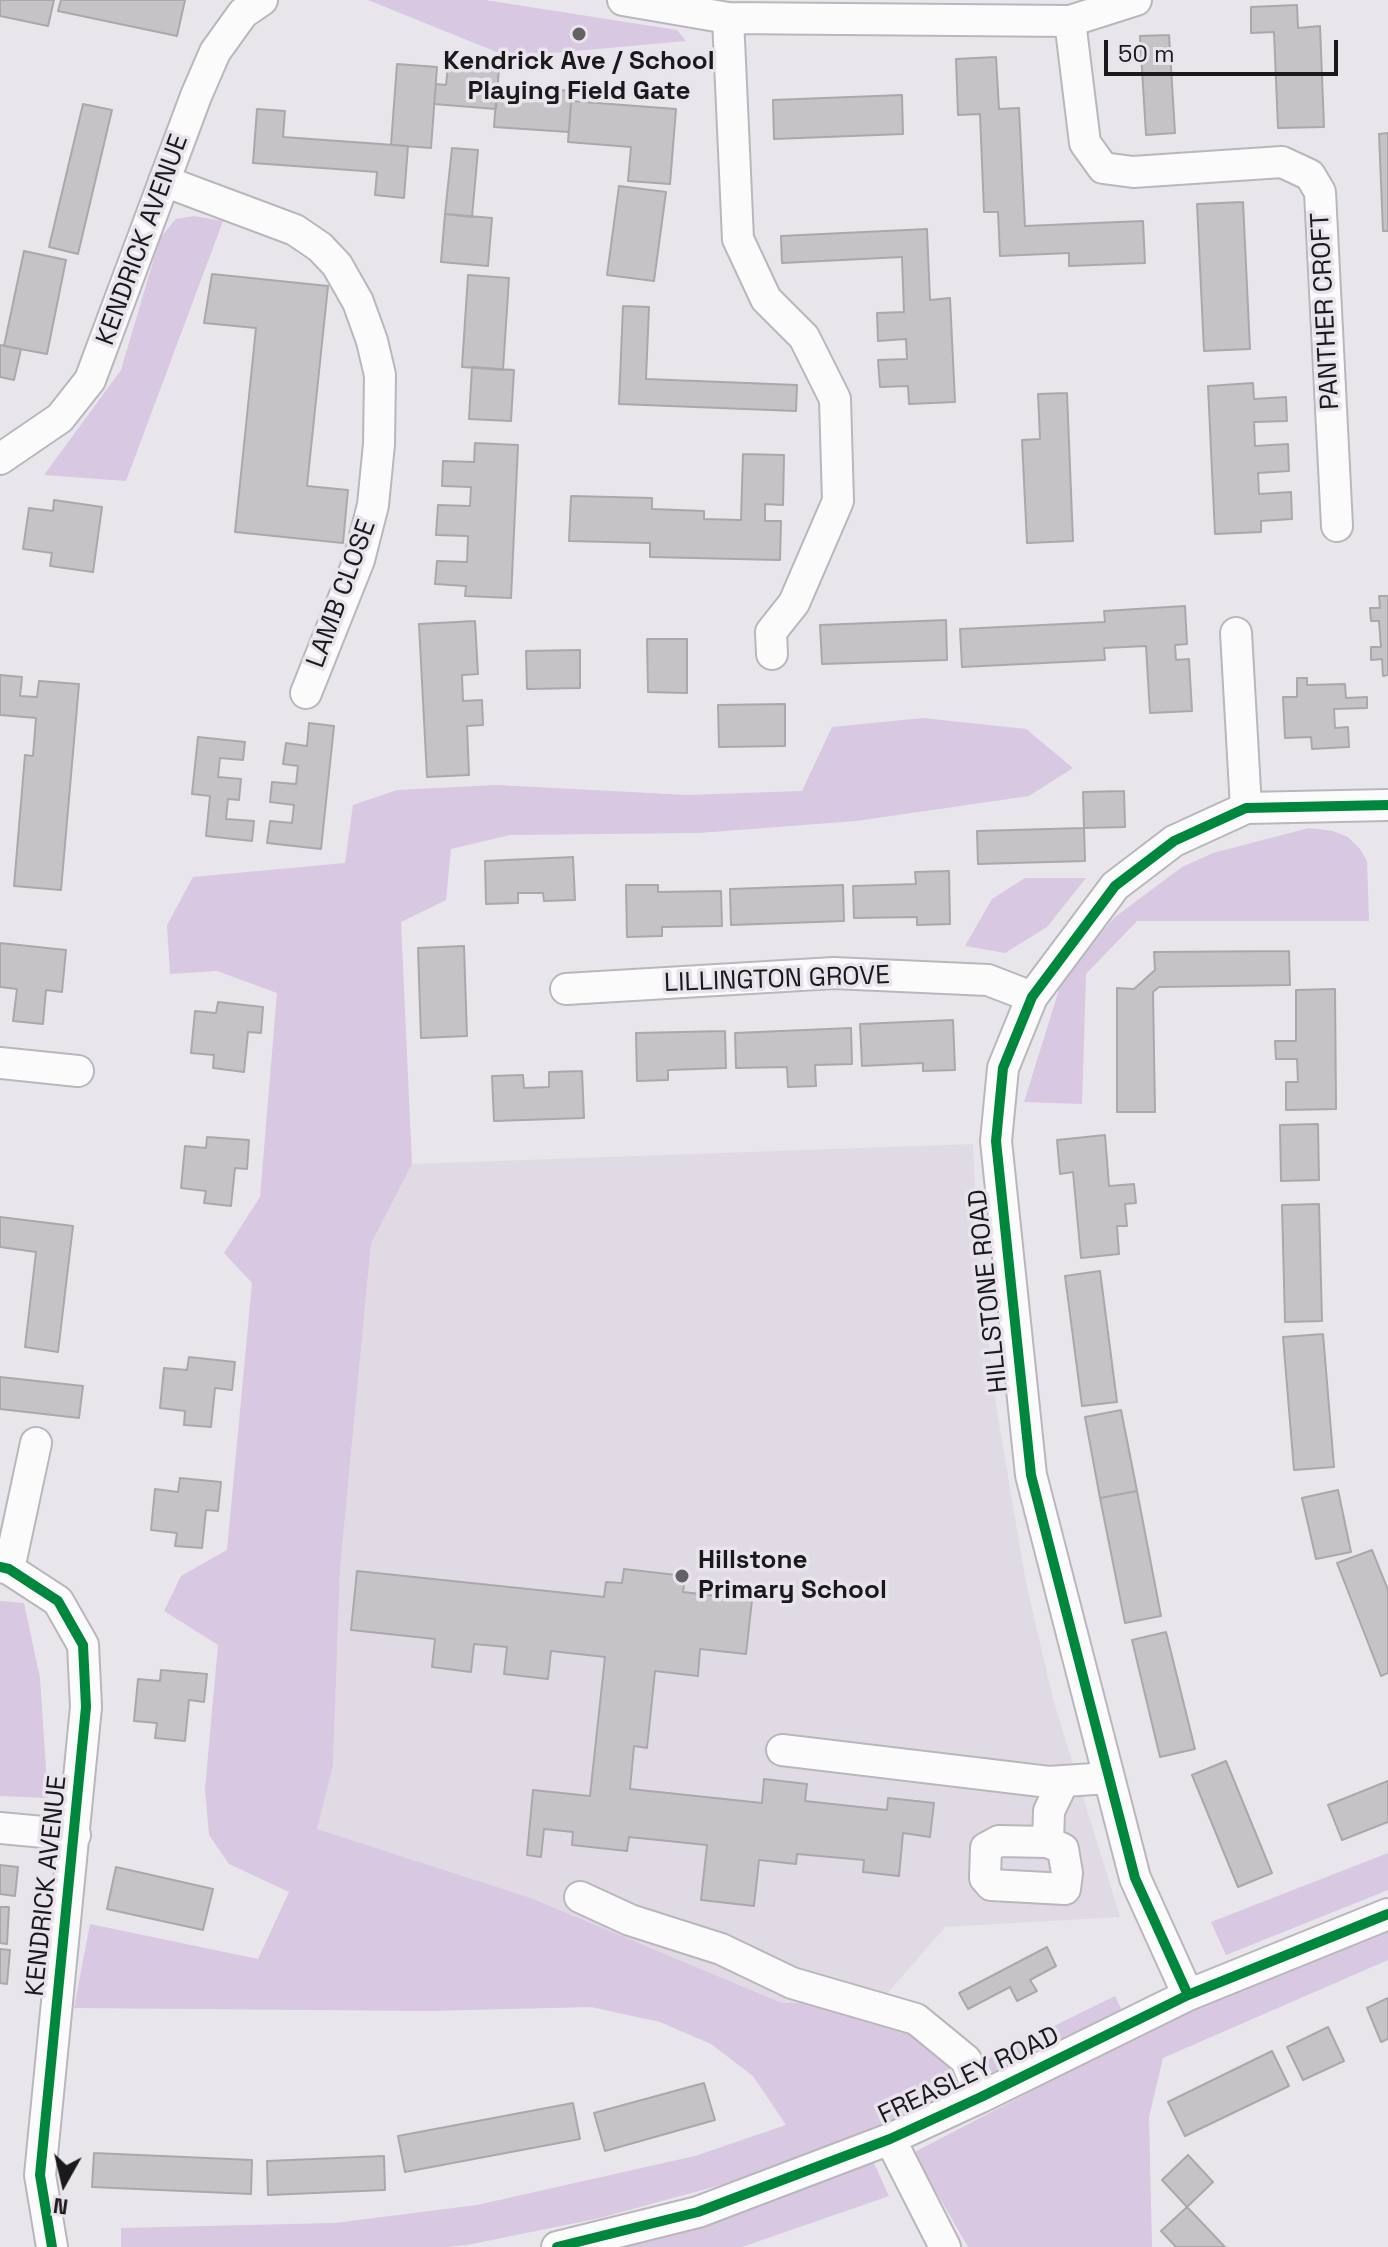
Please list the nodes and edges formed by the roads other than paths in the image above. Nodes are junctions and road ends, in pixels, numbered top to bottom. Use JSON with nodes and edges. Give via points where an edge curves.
{"nodes":[{"id":1,"x":262,"y":0,"type":"edge"},
{"id":2,"x":623,"y":0,"type":"edge"},
{"id":3,"x":1136,"y":0,"type":"edge"},
{"id":4,"x":728,"y":18,"type":"junction"},
{"id":5,"x":1070,"y":21,"type":"junction"},
{"id":6,"x":164,"y":181,"type":"junction"},
{"id":7,"x":0,"y":459,"type":"edge"},
{"id":8,"x":1337,"y":526,"type":"dead end"},
{"id":9,"x":1236,"y":633,"type":"dead end"},
{"id":10,"x":772,"y":654,"type":"dead end"},
{"id":11,"x":306,"y":693,"type":"dead end"},
{"id":12,"x":1388,"y":805,"type":"edge"},
{"id":13,"x":1246,"y":808,"type":"junction"},
{"id":14,"x":566,"y":989,"type":"dead end"},
{"id":15,"x":1032,"y":997,"type":"junction"},
{"id":16,"x":0,"y":1063,"type":"edge"},
{"id":17,"x":78,"y":1071,"type":"dead end"},
{"id":18,"x":36,"y":1443,"type":"dead end"},
{"id":19,"x":5,"y":1568,"type":"edge"},
{"id":20,"x":782,"y":1750,"type":"dead end"},
{"id":21,"x":1109,"y":1778,"type":"junction"},
{"id":22,"x":1063,"y":1782,"type":"junction"},
{"id":23,"x":0,"y":1828,"type":"edge"},
{"id":24,"x":75,"y":1835,"type":"junction"},
{"id":25,"x":1048,"y":1842,"type":"dead end"},
{"id":26,"x":580,"y":1897,"type":"dead end"},
{"id":27,"x":1388,"y":1914,"type":"edge"},
{"id":28,"x":1188,"y":1995,"type":"junction"},
{"id":29,"x":981,"y":2097,"type":"junction"},
{"id":30,"x":890,"y":2139,"type":"junction"},
{"id":31,"x":52,"y":2247,"type":"edge"},
{"id":32,"x":557,"y":2247,"type":"edge"},
{"id":33,"x":945,"y":2247,"type":"edge"}],
"edges":[{"from":1,"to":6,"type":"street","name":"KENDRICK AVENUE","via":[[243,13],[215,52]]},
{"from":2,"to":4,"type":"street"},
{"from":3,"to":5,"type":"street"},
{"from":4,"to":5,"type":"street"},
{"from":4,"to":10,"type":"street","via":[[738,239],[766,299],[804,337],[835,399],[838,501],[794,603],[771,632]]},
{"from":5,"to":8,"type":"street","name":"PANTHER CROFT","via":[[1085,143],[1103,168],[1133,172],[1282,162],[1310,175],[1320,192]]},
{"from":6,"to":7,"type":"street","name":"KENDRICK AVENUE","via":[[90,380],[60,418]]},
{"from":6,"to":11,"type":"street","name":"LAMB CLOSE","via":[[295,230],[320,247],[358,302],[372,341],[380,375],[373,505],[359,560]]},
{"from":9,"to":13,"type":"street"},
{"from":12,"to":13,"type":"street","name":"HILLSTONE ROAD"},
{"from":13,"to":15,"type":"street","name":"HILLSTONE ROAD","via":[[1174,841],[1115,886]]},
{"from":14,"to":15,"type":"street","name":"LILLINGTON GROVE","via":[[834,973],[988,980]]},
{"from":15,"to":21,"type":"street","name":"HILLSTONE ROAD","via":[[1003,1068],[996,1141],[1005,1242],[1031,1475]]},
{"from":16,"to":17,"type":"street"},
{"from":18,"to":19,"type":"street","name":"KENDRICK AVENUE"},
{"from":19,"to":24,"type":"street","name":"KENDRICK AVENUE","via":[[58,1601],[83,1645],[86,1707]]},
{"from":20,"to":22,"type":"street"},
{"from":21,"to":22,"type":"street"},
{"from":21,"to":28,"type":"street","name":"HILLSTONE ROAD","via":[[1135,1878]]},
{"from":22,"to":25,"type":"street","via":[[1049,1811]]},
{"from":23,"to":24,"type":"street"},
{"from":24,"to":31,"type":"street","name":"KENDRICK AVENUE","via":[[40,2175]]},
{"from":26,"to":29,"type":"street","via":[[630,1920],[721,1949],[792,1983],[916,2019],[966,2060]]},
{"from":27,"to":28,"type":"street","name":"FREASLEY ROAD"},
{"from":28,"to":29,"type":"street","name":"FREASLEY ROAD"},
{"from":29,"to":30,"type":"street","name":"FREASLEY ROAD"},
{"from":30,"to":32,"type":"street","name":"FREASLEY ROAD","via":[[698,2212]]},
{"from":30,"to":33,"type":"street"}]}
